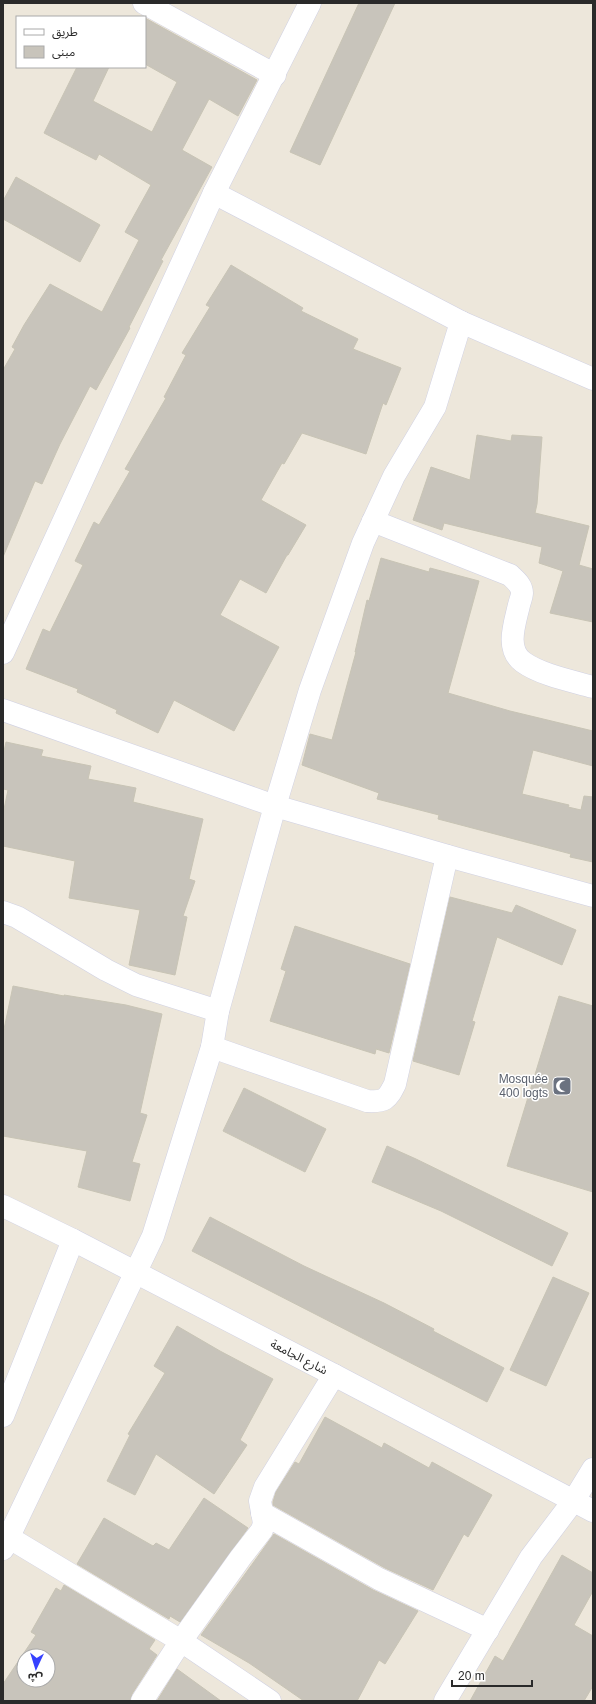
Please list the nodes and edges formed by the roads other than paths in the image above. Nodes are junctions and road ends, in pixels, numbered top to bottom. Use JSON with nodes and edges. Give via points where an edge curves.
{"nodes":[{"id":1,"x":144,"y":3,"type":"edge"},
{"id":2,"x":310,"y":3,"type":"edge"},
{"id":3,"x":275,"y":75,"type":"junction"},
{"id":4,"x":214,"y":193,"type":"junction"},
{"id":5,"x":461,"y":322,"type":"junction"},
{"id":6,"x":593,"y":378,"type":"edge"},
{"id":7,"x":373,"y":521,"type":"junction"},
{"id":8,"x":3,"y":653,"type":"edge"},
{"id":9,"x":593,"y":687,"type":"edge"},
{"id":10,"x":3,"y":710,"type":"edge"},
{"id":11,"x":274,"y":806,"type":"junction"},
{"id":12,"x":448,"y":856,"type":"junction"},
{"id":13,"x":593,"y":896,"type":"edge"},
{"id":14,"x":3,"y":912,"type":"edge"},
{"id":15,"x":218,"y":1011,"type":"junction"},
{"id":16,"x":212,"y":1047,"type":"junction"},
{"id":17,"x":3,"y":1206,"type":"edge"},
{"id":18,"x":73,"y":1240,"type":"junction"},
{"id":19,"x":136,"y":1274,"type":"junction"},
{"id":20,"x":334,"y":1375,"type":"junction"},
{"id":21,"x":3,"y":1416,"type":"edge"},
{"id":22,"x":593,"y":1469,"type":"edge"},
{"id":23,"x":574,"y":1500,"type":"junction"},
{"id":24,"x":593,"y":1511,"type":"edge"},
{"id":25,"x":262,"y":1513,"type":"junction"},
{"id":26,"x":6,"y":1543,"type":"edge"},
{"id":27,"x":488,"y":1630,"type":"junction"},
{"id":28,"x":181,"y":1641,"type":"junction"},
{"id":29,"x":142,"y":1701,"type":"edge"},
{"id":30,"x":270,"y":1701,"type":"edge"},
{"id":31,"x":445,"y":1701,"type":"edge"}],
"edges":[{"from":1,"to":3,"type":"street"},
{"from":2,"to":3,"type":"street"},
{"from":3,"to":4,"type":"street"},
{"from":4,"to":5,"type":"street"},
{"from":4,"to":8,"type":"street"},
{"from":5,"to":6,"type":"street"},
{"from":5,"to":7,"type":"street","via":[[435,407],[394,476]]},
{"from":7,"to":9,"type":"street","via":[[510,575],[518,582],[522,592],[513,629],[512,644],[516,654],[534,669]]},
{"from":7,"to":11,"type":"street","via":[[310,690]]},
{"from":10,"to":11,"type":"street"},
{"from":11,"to":12,"type":"street"},
{"from":11,"to":15,"type":"street"},
{"from":12,"to":13,"type":"street"},
{"from":12,"to":16,"type":"street","via":[[395,1084],[389,1095],[380,1102],[367,1101]]},
{"from":14,"to":15,"type":"street","via":[[136,985]]},
{"from":15,"to":16,"type":"street"},
{"from":16,"to":19,"type":"street","via":[[153,1236]]},
{"from":17,"to":18,"type":"street","name":"شارع الجامعة"},
{"from":18,"to":19,"type":"street","name":"شارع الجامعة"},
{"from":18,"to":21,"type":"street"},
{"from":19,"to":20,"type":"street","name":"شارع الجامعة"},
{"from":19,"to":26,"type":"street"},
{"from":20,"to":23,"type":"street","name":"شارع الجامعة"},
{"from":20,"to":25,"type":"street","via":[[265,1487],[260,1501]]},
{"from":22,"to":23,"type":"street"},
{"from":23,"to":24,"type":"street","name":"شارع الجامعة"},
{"from":23,"to":27,"type":"street","via":[[531,1557]]},
{"from":25,"to":27,"type":"street","via":[[380,1579]]},
{"from":25,"to":28,"type":"street","via":[[262,1530]]},
{"from":26,"to":28,"type":"street"},
{"from":27,"to":31,"type":"street"},
{"from":28,"to":29,"type":"street"},
{"from":28,"to":30,"type":"street"}]}
